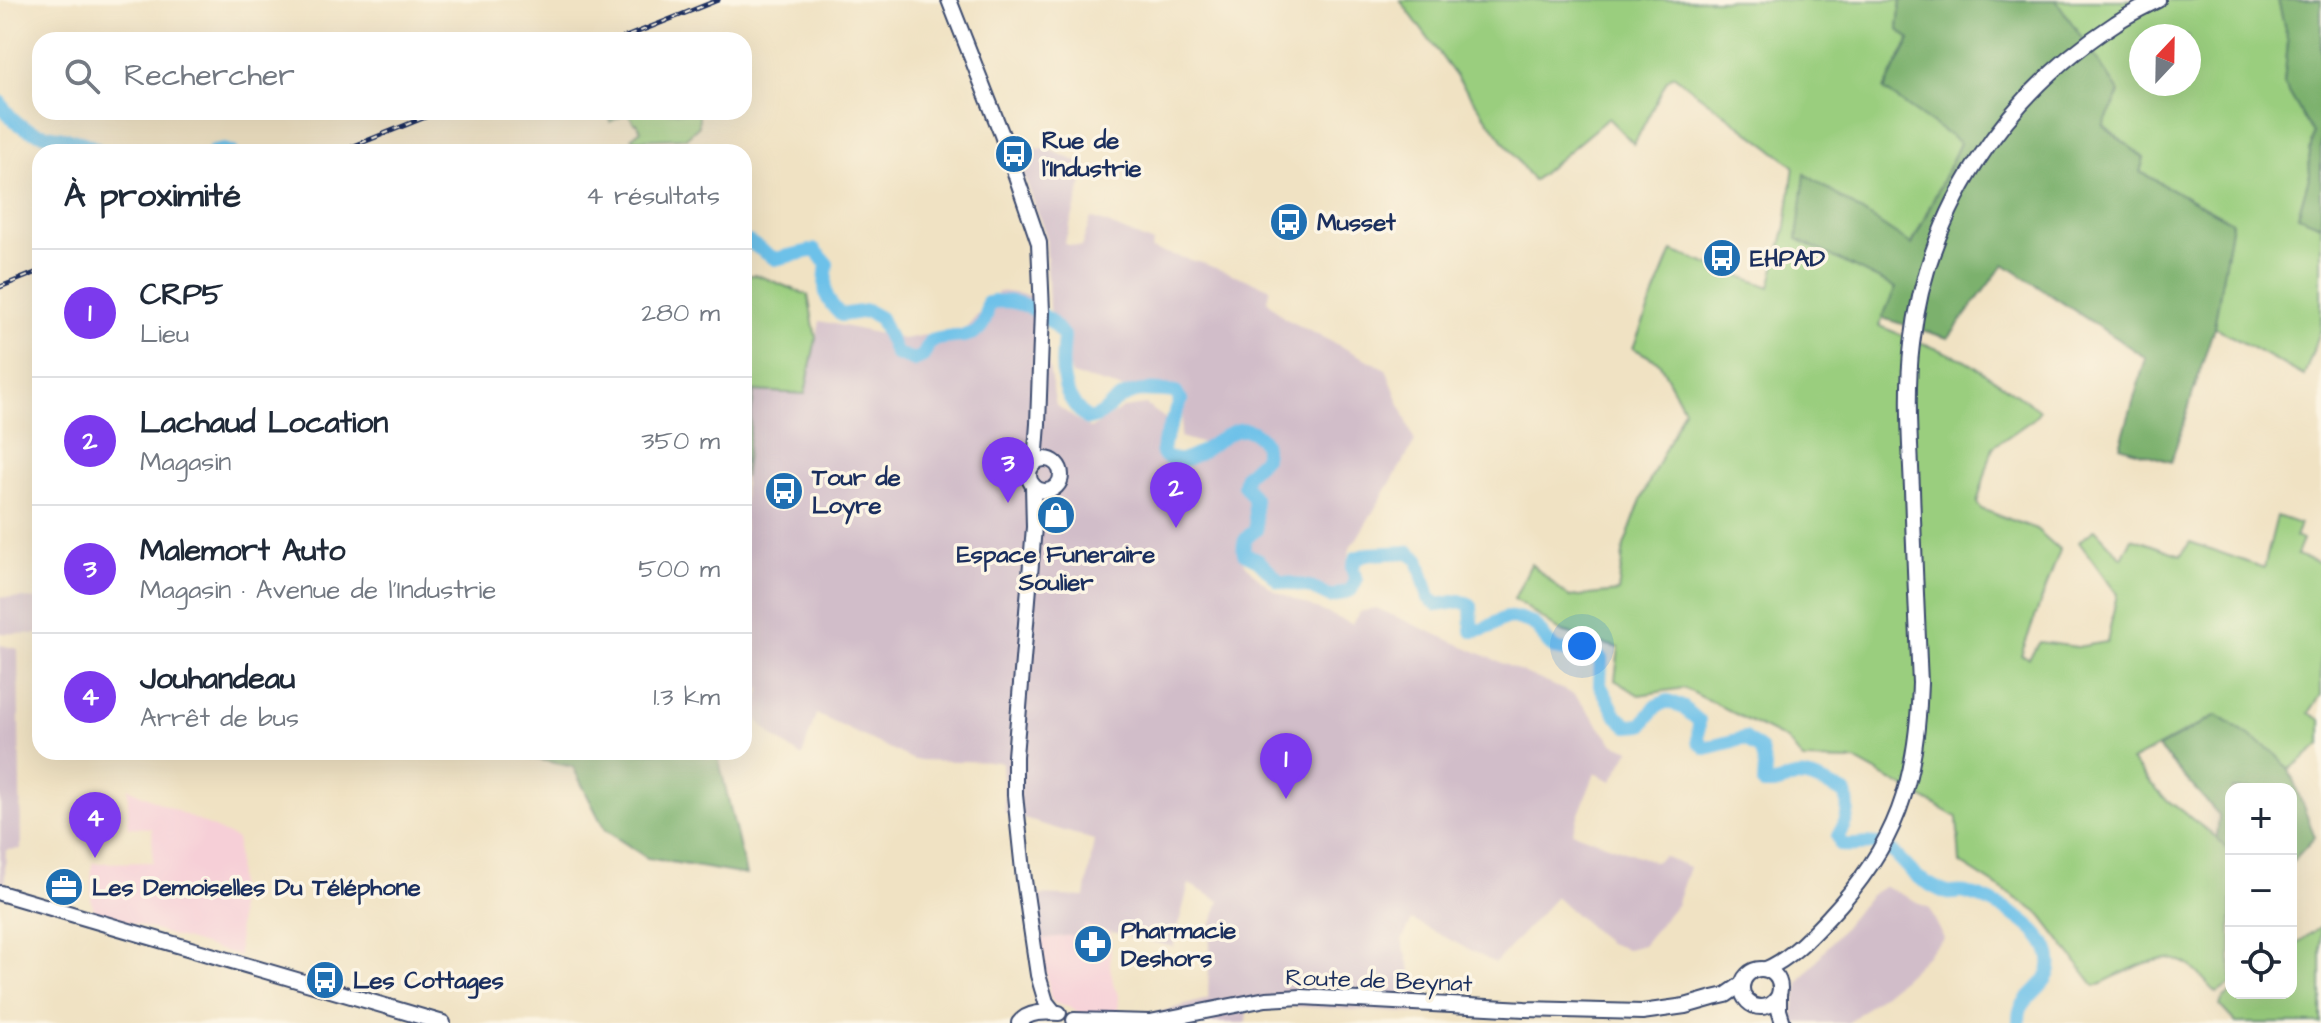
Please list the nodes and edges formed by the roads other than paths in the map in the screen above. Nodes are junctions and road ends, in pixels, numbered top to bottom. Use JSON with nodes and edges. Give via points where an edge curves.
{"nodes":[{"id":1,"x":949,"y":0,"type":"edge"},
{"id":2,"x":2158,"y":0,"type":"edge"},
{"id":3,"x":1042,"y":461,"type":"junction"},
{"id":4,"x":1033,"y":485,"type":"junction"},
{"id":5,"x":1053,"y":488,"type":"junction"},
{"id":6,"x":1034,"y":527,"type":"junction"},
{"id":7,"x":0,"y":893,"type":"edge"},
{"id":8,"x":1812,"y":935,"type":"junction"},
{"id":9,"x":1766,"y":969,"type":"junction"},
{"id":10,"x":1038,"y":975,"type":"junction"},
{"id":11,"x":1742,"y":984,"type":"junction"},
{"id":12,"x":1780,"y":990,"type":"junction"},
{"id":13,"x":1685,"y":1006,"type":"junction"},
{"id":14,"x":1755,"y":1006,"type":"junction"},
{"id":15,"x":1054,"y":1012,"type":"junction"},
{"id":16,"x":1021,"y":1021,"type":"edge"},
{"id":17,"x":1074,"y":1022,"type":"edge"},
{"id":18,"x":443,"y":1023,"type":"edge"},
{"id":19,"x":1149,"y":1023,"type":"edge"},
{"id":20,"x":1775,"y":1023,"type":"edge"},
{"id":21,"x":1783,"y":1023,"type":"edge"}],
"edges":[{"from":1,"to":3,"type":"main road","via":[[1039,243]]},
{"from":2,"to":8,"type":"main road","via":[[2073,54],[2009,116],[1943,226],[1925,276],[1911,346],[1920,683],[1912,770],[1896,818],[1867,871]]},
{"from":3,"to":4,"type":"main road","via":[[1029,472]]},
{"from":3,"to":5,"type":"main road","via":[[1057,464],[1061,473]]},
{"from":4,"to":5,"type":"main road"},
{"from":4,"to":6,"type":"main road"},
{"from":5,"to":6,"type":"main road"},
{"from":6,"to":10,"type":"main road","via":[[1015,795]]},
{"from":7,"to":18,"type":"main road"},
{"from":8,"to":9,"type":"main road"},
{"from":8,"to":12,"type":"main road","via":[[1785,971]]},
{"from":9,"to":11,"type":"main road","via":[[1751,972]]},
{"from":9,"to":12,"type":"main road","via":[[1775,975]]},
{"from":10,"to":15,"type":"main road"},
{"from":10,"to":16,"type":"main road","via":[[1036,1001]]},
{"from":11,"to":13,"type":"main road","name":"Route de Beynat","via":[[1726,995]]},
{"from":11,"to":14,"type":"main road","via":[[1742,994]]},
{"from":12,"to":14,"type":"main road","via":[[1772,1005]]},
{"from":12,"to":21,"type":"main road"},
{"from":13,"to":14,"type":"main road","name":"Route de Beynat","via":[[1734,999]]},
{"from":13,"to":19,"type":"main road","name":"Route de Beynat","via":[[1642,1012],[1302,997],[1266,999]]},
{"from":14,"to":20,"type":"main road"},
{"from":15,"to":16,"type":"main road"},
{"from":15,"to":17,"type":"main road"},
{"from":17,"to":19,"type":"main road","name":"Route de Beynat"}]}
